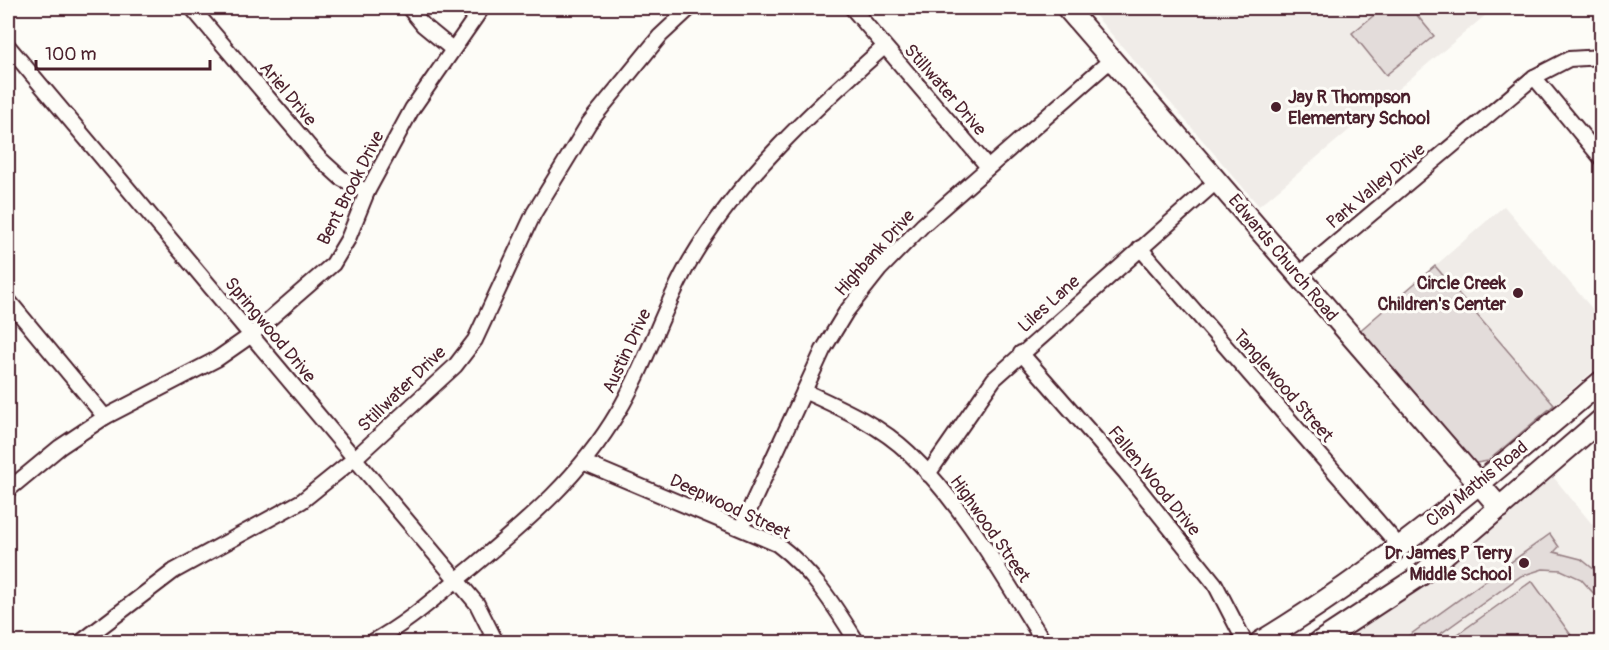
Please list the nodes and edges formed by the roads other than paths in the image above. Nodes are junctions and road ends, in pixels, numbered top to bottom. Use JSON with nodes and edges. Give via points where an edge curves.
{"nodes":[{"id":1,"x":192,"y":8,"type":"edge"},
{"id":2,"x":409,"y":8,"type":"edge"},
{"id":3,"x":482,"y":8,"type":"edge"},
{"id":4,"x":690,"y":8,"type":"edge"},
{"id":5,"x":852,"y":8,"type":"edge"},
{"id":6,"x":1067,"y":8,"type":"edge"},
{"id":7,"x":8,"y":46,"type":"edge"},
{"id":8,"x":884,"y":47,"type":"junction"},
{"id":9,"x":451,"y":48,"type":"junction"},
{"id":10,"x":1602,"y":57,"type":"edge"},
{"id":11,"x":1112,"y":59,"type":"junction"},
{"id":12,"x":1534,"y":77,"type":"junction"},
{"id":13,"x":1602,"y":159,"type":"edge"},
{"id":14,"x":988,"y":167,"type":"junction"},
{"id":15,"x":1217,"y":181,"type":"junction"},
{"id":16,"x":367,"y":192,"type":"junction"},
{"id":17,"x":1140,"y":248,"type":"junction"},
{"id":18,"x":1297,"y":276,"type":"junction"},
{"id":19,"x":8,"y":300,"type":"edge"},
{"id":20,"x":250,"y":336,"type":"junction"},
{"id":21,"x":1021,"y":353,"type":"junction"},
{"id":22,"x":1602,"y":381,"type":"edge"},
{"id":23,"x":804,"y":391,"type":"junction"},
{"id":24,"x":105,"y":417,"type":"junction"},
{"id":25,"x":1602,"y":419,"type":"edge"},
{"id":26,"x":354,"y":459,"type":"junction"},
{"id":27,"x":585,"y":463,"type":"junction"},
{"id":28,"x":928,"y":474,"type":"junction"},
{"id":29,"x":1480,"y":484,"type":"junction"},
{"id":30,"x":8,"y":490,"type":"edge"},
{"id":31,"x":1500,"y":508,"type":"junction"},
{"id":32,"x":741,"y":528,"type":"junction"},
{"id":33,"x":1400,"y":547,"type":"junction"},
{"id":34,"x":456,"y":580,"type":"junction"},
{"id":35,"x":81,"y":642,"type":"edge"},
{"id":36,"x":372,"y":642,"type":"edge"},
{"id":37,"x":496,"y":642,"type":"edge"},
{"id":38,"x":857,"y":642,"type":"edge"},
{"id":39,"x":1044,"y":642,"type":"edge"},
{"id":40,"x":1245,"y":642,"type":"edge"},
{"id":41,"x":1260,"y":642,"type":"edge"},
{"id":42,"x":1319,"y":642,"type":"edge"}],
"edges":[{"from":1,"to":16,"type":"street","name":"Ariel Drive","via":[[319,158],[341,178]]},
{"from":2,"to":9,"type":"street"},
{"from":3,"to":9,"type":"street","name":"Bent Brook Drive"},
{"from":4,"to":26,"type":"street","name":"Stillwater Drive","via":[[660,36],[589,123],[534,213],[475,340],[455,366]]},
{"from":5,"to":8,"type":"street","name":"Stillwater Drive"},
{"from":6,"to":11,"type":"main road","name":"Edwards Church Road"},
{"from":7,"to":20,"type":"street","name":"Springwood Drive"},
{"from":8,"to":14,"type":"street","name":"Stillwater Drive"},
{"from":8,"to":27,"type":"street","name":"Austin Drive","via":[[816,107],[750,176],[690,261],[619,412]]},
{"from":9,"to":16,"type":"street","name":"Bent Brook Drive"},
{"from":10,"to":12,"type":"street","name":"Park Valley Drive","via":[[1569,59]]},
{"from":11,"to":14,"type":"street","name":"Highbank Drive"},
{"from":11,"to":15,"type":"main road","name":"Edwards Church Road"},
{"from":12,"to":13,"type":"street"},
{"from":12,"to":18,"type":"street","name":"Park Valley Drive"},
{"from":14,"to":23,"type":"street","name":"Highbank Drive","via":[[880,269],[846,312]]},
{"from":15,"to":17,"type":"street","name":"Liles Lane"},
{"from":15,"to":18,"type":"main road","name":"Edwards Church Road"},
{"from":16,"to":20,"type":"street","name":"Bent Brook Drive","via":[[333,264]]},
{"from":17,"to":21,"type":"street","name":"Liles Lane"},
{"from":17,"to":33,"type":"street","name":"Tanglewood Street"},
{"from":18,"to":29,"type":"main road","name":"Edwards Church Road"},
{"from":19,"to":24,"type":"street"},
{"from":20,"to":24,"type":"street","name":"Bent Brook Drive","via":[[217,359]]},
{"from":20,"to":26,"type":"street","name":"Springwood Drive"},
{"from":21,"to":28,"type":"street","name":"Liles Lane","via":[[994,379]]},
{"from":21,"to":40,"type":"street","name":"Fallen Wood Drive","via":[[1126,473],[1215,584]]},
{"from":22,"to":29,"type":"main road","name":"Clay Mathis Road"},
{"from":23,"to":28,"type":"street","name":"Highwood Street","via":[[866,422],[908,452]]},
{"from":23,"to":32,"type":"street","name":"Highbank Drive"},
{"from":24,"to":30,"type":"street","name":"Bent Brook Drive","via":[[60,447]]},
{"from":25,"to":31,"type":"main road","name":"Clay Mathis Road"},
{"from":26,"to":34,"type":"street","name":"Springwood Drive"},
{"from":26,"to":35,"type":"street","name":"Stillwater Drive","via":[[302,501],[174,571]]},
{"from":27,"to":32,"type":"street","name":"Deepwood Street"},
{"from":27,"to":34,"type":"street","name":"Austin Drive","via":[[533,516]]},
{"from":28,"to":39,"type":"street","name":"Highwood Street","via":[[967,520]]},
{"from":29,"to":31,"type":"main road","name":"Edwards Church Road"},
{"from":29,"to":33,"type":"main road","name":"Clay Mathis Road"},
{"from":31,"to":42,"type":"main road","name":"Clay Mathis Road","via":[[1420,575]]},
{"from":32,"to":38,"type":"street","name":"Deepwood Street","via":[[777,544],[799,561]]},
{"from":33,"to":41,"type":"main road","name":"Clay Mathis Road","via":[[1315,609]]},
{"from":34,"to":36,"type":"street","name":"Austin Drive","via":[[413,617]]},
{"from":34,"to":37,"type":"street","name":"Springwood Drive","via":[[477,604]]}]}
